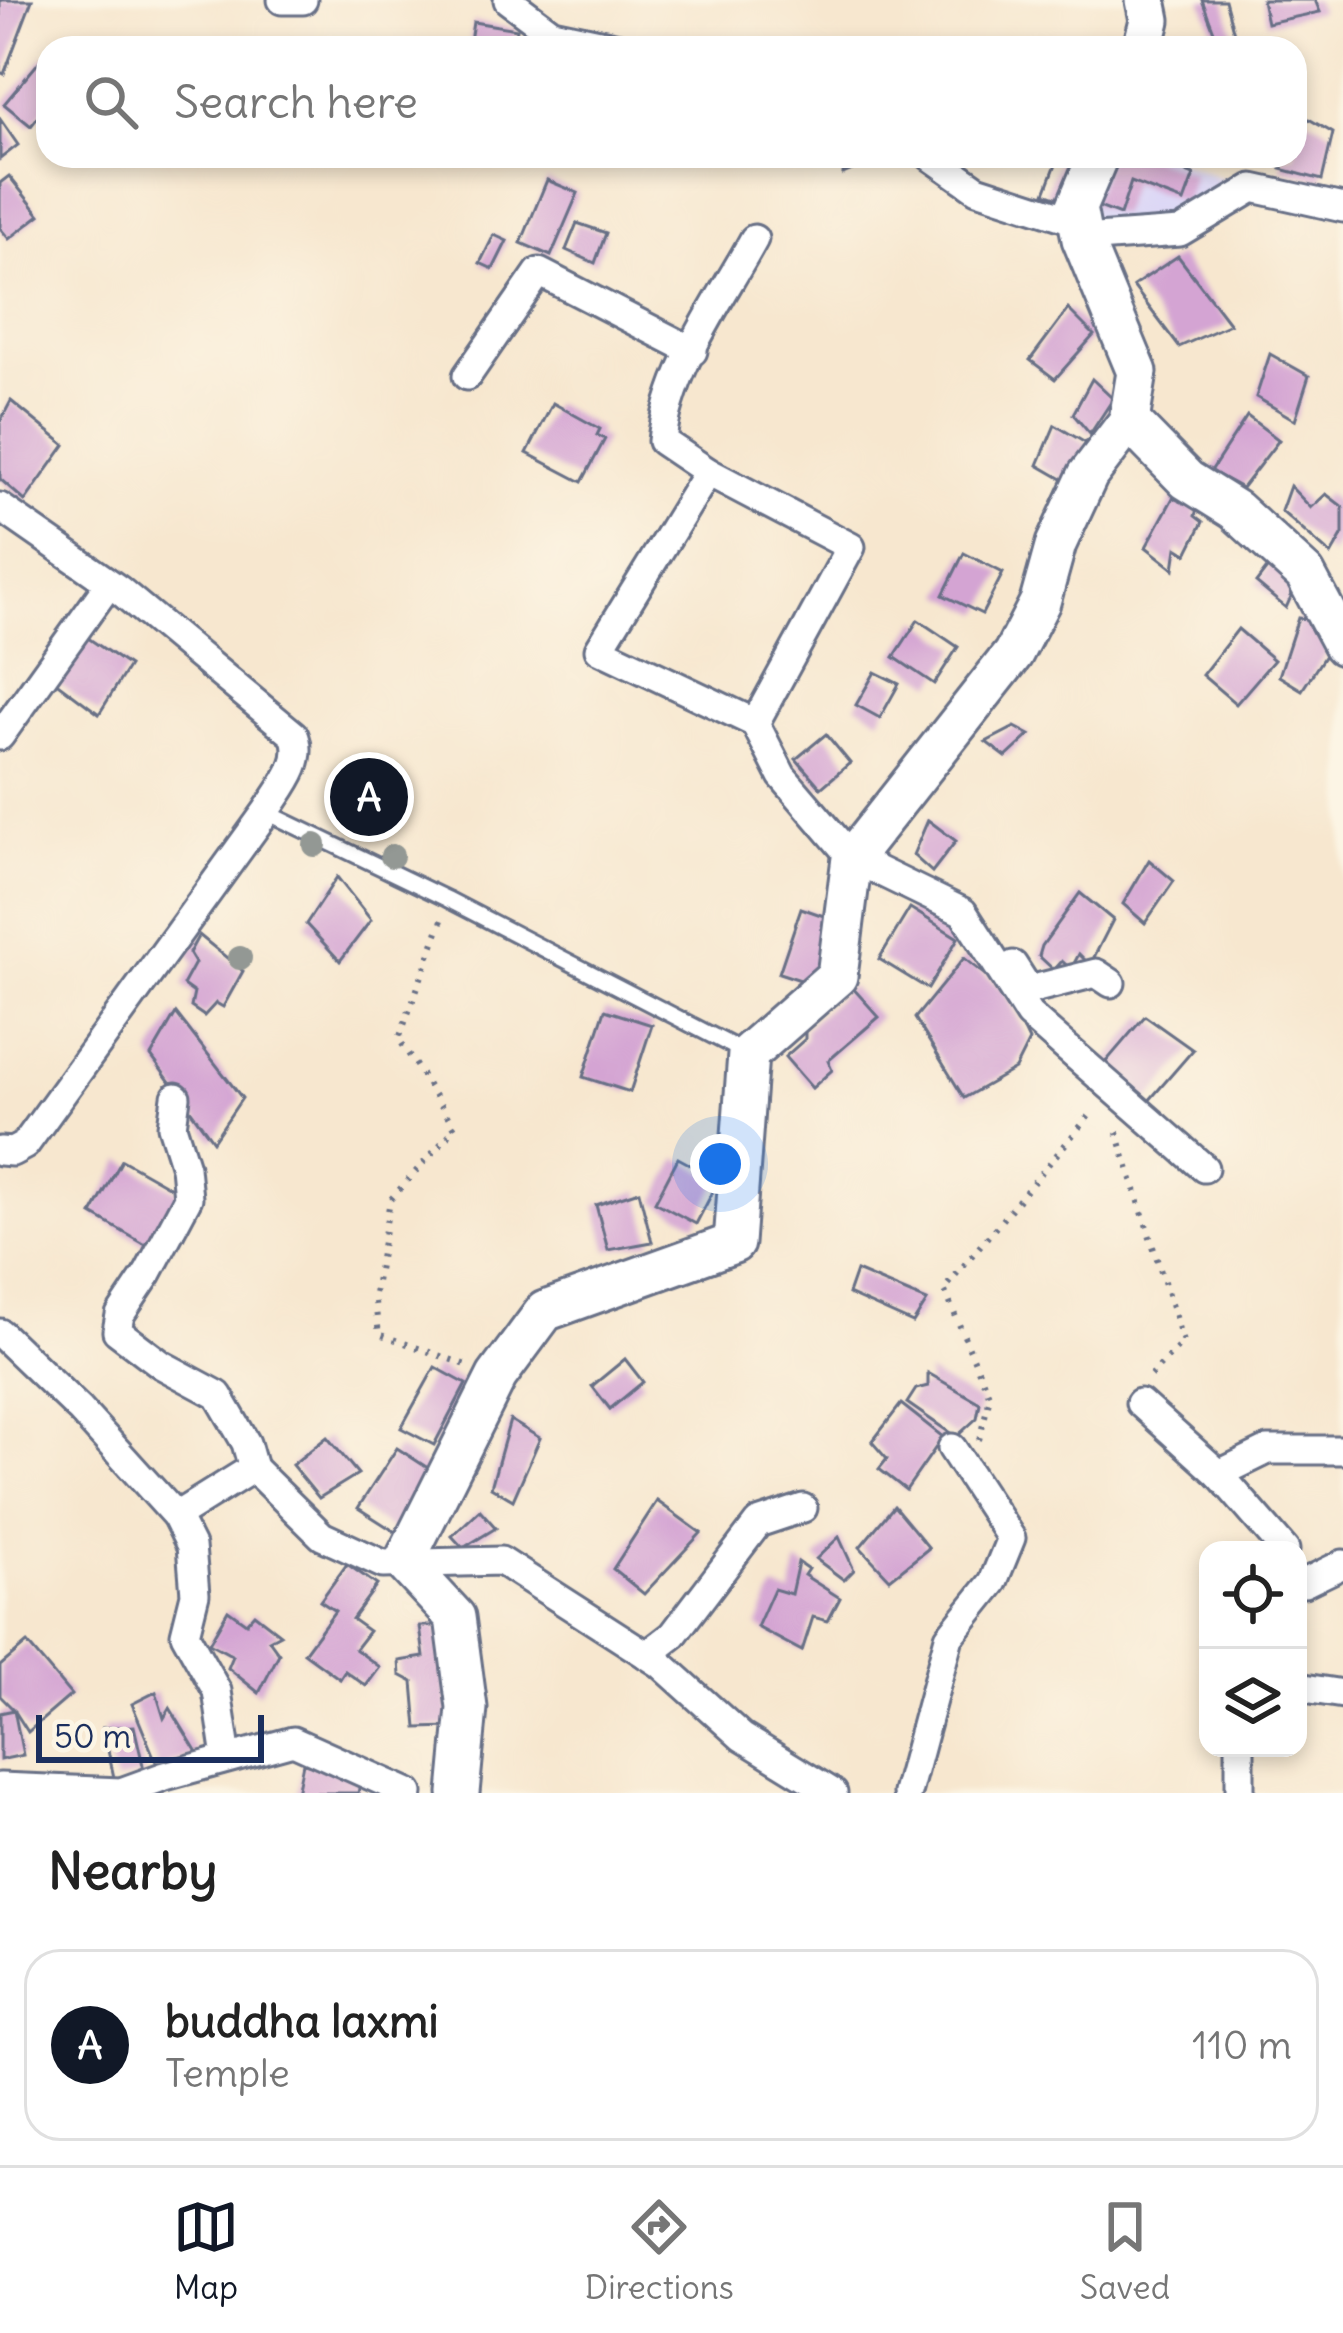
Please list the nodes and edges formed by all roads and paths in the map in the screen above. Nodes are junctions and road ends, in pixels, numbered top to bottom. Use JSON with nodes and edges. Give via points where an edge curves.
{"nodes":[{"id":1,"x":282,"y":0,"type":"edge"},
{"id":2,"x":303,"y":0,"type":"edge"},
{"id":3,"x":508,"y":0,"type":"edge"},
{"id":4,"x":1146,"y":0,"type":"edge"},
{"id":5,"x":566,"y":36,"type":"edge"},
{"id":6,"x":1146,"y":36,"type":"edge"},
{"id":7,"x":947,"y":168,"type":"edge"},
{"id":8,"x":1093,"y":168,"type":"edge"},
{"id":9,"x":1343,"y":208,"type":"edge"},
{"id":10,"x":1080,"y":231,"type":"junction"},
{"id":11,"x":754,"y":238,"type":"dead end"},
{"id":12,"x":693,"y":351,"type":"junction"},
{"id":13,"x":467,"y":376,"type":"dead end"},
{"id":14,"x":1129,"y":421,"type":"junction"},
{"id":15,"x":708,"y":472,"type":"junction"},
{"id":16,"x":0,"y":507,"type":"edge"},
{"id":17,"x":110,"y":584,"type":"junction"},
{"id":18,"x":1343,"y":645,"type":"edge"},
{"id":19,"x":5,"y":721,"type":"edge"},
{"id":20,"x":755,"y":723,"type":"junction"},
{"id":21,"x":266,"y":812,"type":"junction"},
{"id":22,"x":852,"y":858,"type":"junction"},
{"id":23,"x":447,"y":899,"type":"junction"},
{"id":24,"x":963,"y":912,"type":"junction"},
{"id":25,"x":1112,"y":983,"type":"dead end"},
{"id":26,"x":748,"y":1054,"type":"junction"},
{"id":27,"x":176,"y":1097,"type":"dead end"},
{"id":28,"x":1112,"y":1101,"type":"junction"},
{"id":29,"x":0,"y":1151,"type":"edge"},
{"id":30,"x":1204,"y":1168,"type":"dead end"},
{"id":31,"x":0,"y":1333,"type":"edge"},
{"id":32,"x":497,"y":1376,"type":"junction"},
{"id":33,"x":1140,"y":1403,"type":"joint"},
{"id":34,"x":952,"y":1448,"type":"dead end"},
{"id":35,"x":1343,"y":1450,"type":"edge"},
{"id":36,"x":253,"y":1468,"type":"junction"},
{"id":37,"x":971,"y":1472,"type":"junction"},
{"id":38,"x":1219,"y":1474,"type":"junction"},
{"id":39,"x":803,"y":1508,"type":"dead end"},
{"id":40,"x":176,"y":1516,"type":"junction"},
{"id":41,"x":1277,"y":1541,"type":"edge"},
{"id":42,"x":404,"y":1562,"type":"junction"},
{"id":43,"x":1343,"y":1564,"type":"edge"},
{"id":44,"x":1307,"y":1577,"type":"edge"},
{"id":45,"x":647,"y":1655,"type":"junction"},
{"id":46,"x":1307,"y":1688,"type":"edge"},
{"id":47,"x":1343,"y":1694,"type":"edge"},
{"id":48,"x":1240,"y":1757,"type":"edge"},
{"id":49,"x":227,"y":1758,"type":"junction"},
{"id":50,"x":0,"y":1787,"type":"edge"},
{"id":51,"x":409,"y":1793,"type":"edge"},
{"id":52,"x":460,"y":1793,"type":"edge"},
{"id":53,"x":833,"y":1793,"type":"edge"},
{"id":54,"x":907,"y":1793,"type":"edge"},
{"id":55,"x":1240,"y":1793,"type":"edge"}],
"edges":[{"from":1,"to":2,"type":"street"},
{"from":3,"to":5,"type":"street"},
{"from":4,"to":6,"type":"street"},
{"from":7,"to":10,"type":"street","via":[[977,190]]},
{"from":8,"to":10,"type":"street","via":[[1076,208]]},
{"from":9,"to":10,"type":"street","via":[[1253,188],[1180,232]]},
{"from":10,"to":14,"type":"street","via":[[1137,372]]},
{"from":11,"to":12,"type":"street"},
{"from":12,"to":13,"type":"street","via":[[538,272]]},
{"from":12,"to":15,"type":"street","via":[[662,441]]},
{"from":14,"to":18,"type":"street","via":[[1187,480],[1235,510],[1305,574]]},
{"from":14,"to":22,"type":"street","via":[[1088,475],[1012,654]]},
{"from":15,"to":20,"type":"street","via":[[851,547]]},
{"from":15,"to":20,"type":"street","via":[[599,649]]},
{"from":16,"to":17,"type":"street"},
{"from":17,"to":19,"type":"street"},
{"from":17,"to":21,"type":"street","via":[[294,735],[297,762]]},
{"from":20,"to":22,"type":"street","via":[[782,776]]},
{"from":21,"to":23,"type":"lane"},
{"from":21,"to":29,"type":"street","via":[[25,1144]]},
{"from":22,"to":24,"type":"street"},
{"from":22,"to":26,"type":"street","via":[[837,976]]},
{"from":23,"to":26,"type":"lane"},
{"from":23,"to":32,"type":"path","via":[[399,1039],[455,1128],[390,1200],[374,1294],[379,1334]]},
{"from":24,"to":25,"type":"street","via":[[975,908],[1029,989],[1096,973]]},
{"from":24,"to":28,"type":"street","via":[[1029,1015]]},
{"from":26,"to":32,"type":"street","via":[[734,1243],[545,1311]]},
{"from":27,"to":36,"type":"street","via":[[172,1126],[188,1198],[117,1330],[218,1395]]},
{"from":28,"to":30,"type":"street"},
{"from":28,"to":33,"type":"path","via":[[1183,1342],[1149,1376]]},
{"from":28,"to":37,"type":"path","via":[[944,1289],[990,1397]]},
{"from":31,"to":40,"type":"street"},
{"from":32,"to":42,"type":"street"},
{"from":33,"to":38,"type":"street"},
{"from":34,"to":37,"type":"street"},
{"from":35,"to":38,"type":"street","via":[[1268,1450]]},
{"from":36,"to":40,"type":"street"},
{"from":36,"to":42,"type":"street","via":[[322,1536],[383,1564]]},
{"from":37,"to":54,"type":"street","via":[[1011,1538],[993,1582],[950,1637]]},
{"from":38,"to":41,"type":"street"},
{"from":39,"to":45,"type":"street","via":[[758,1523],[673,1635]]},
{"from":40,"to":49,"type":"street","via":[[191,1546],[195,1594],[185,1634],[217,1691]]},
{"from":42,"to":45,"type":"street","via":[[501,1561]]},
{"from":42,"to":52,"type":"street","via":[[455,1618],[466,1708]]},
{"from":43,"to":44,"type":"street"},
{"from":45,"to":53,"type":"street","via":[[742,1737]]},
{"from":46,"to":47,"type":"street"},
{"from":48,"to":55,"type":"street"},
{"from":49,"to":50,"type":"street","via":[[121,1792]]},
{"from":49,"to":51,"type":"street","via":[[293,1741]]}]}
